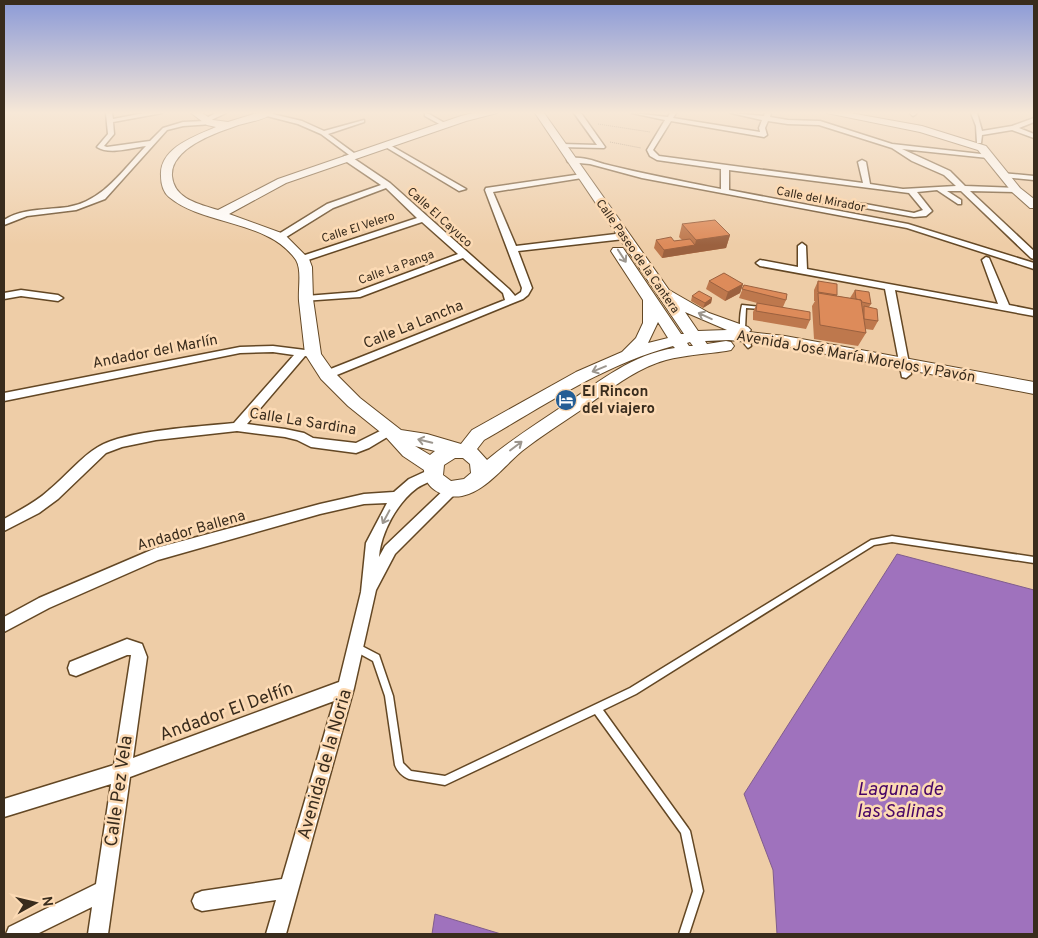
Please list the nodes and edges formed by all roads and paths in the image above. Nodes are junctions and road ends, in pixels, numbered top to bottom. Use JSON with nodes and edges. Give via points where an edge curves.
{"nodes":[{"id":1,"x":138,"y":157,"type":"edge"},
{"id":2,"x":172,"y":157,"type":"edge"},
{"id":3,"x":351,"y":157,"type":"joint"},
{"id":4,"x":407,"y":157,"type":"edge"},
{"id":5,"x":561,"y":157,"type":"edge"},
{"id":6,"x":570,"y":157,"type":"edge"},
{"id":7,"x":656,"y":157,"type":"edge"},
{"id":8,"x":910,"y":157,"type":"edge"},
{"id":9,"x":989,"y":157,"type":"edge"},
{"id":10,"x":572,"y":160,"type":"junction"},
{"id":11,"x":862,"y":162,"type":"dead end"},
{"id":12,"x":725,"y":168,"type":"junction"},
{"id":13,"x":1004,"y":175,"type":"junction"},
{"id":14,"x":576,"y":177,"type":"junction"},
{"id":15,"x":1034,"y":178,"type":"edge"},
{"id":16,"x":387,"y":185,"type":"junction"},
{"id":17,"x":867,"y":186,"type":"junction"},
{"id":18,"x":462,"y":188,"type":"dead end"},
{"id":19,"x":939,"y":188,"type":"junction"},
{"id":20,"x":964,"y":188,"type":"junction"},
{"id":21,"x":813,"y":189,"type":"junction"},
{"id":22,"x":912,"y":190,"type":"junction"},
{"id":23,"x":1016,"y":190,"type":"junction"},
{"id":24,"x":725,"y":191,"type":"junction"},
{"id":25,"x":958,"y":202,"type":"dead end"},
{"id":26,"x":1034,"y":205,"type":"edge"},
{"id":27,"x":809,"y":209,"type":"junction"},
{"id":28,"x":218,"y":215,"type":"junction"},
{"id":29,"x":423,"y":219,"type":"junction"},
{"id":30,"x":4,"y":223,"type":"edge"},
{"id":31,"x":624,"y":236,"type":"junction"},
{"id":32,"x":280,"y":237,"type":"junction"},
{"id":33,"x":610,"y":238,"type":"junction"},
{"id":34,"x":802,"y":246,"type":"dead end"},
{"id":35,"x":513,"y":249,"type":"junction"},
{"id":36,"x":464,"y":255,"type":"junction"},
{"id":37,"x":1034,"y":256,"type":"edge"},
{"id":38,"x":302,"y":259,"type":"junction"},
{"id":39,"x":986,"y":260,"type":"dead end"},
{"id":40,"x":760,"y":263,"type":"dead end"},
{"id":41,"x":1034,"y":266,"type":"edge"},
{"id":42,"x":802,"y":271,"type":"junction"},
{"id":43,"x":653,"y":280,"type":"junction"},
{"id":44,"x":889,"y":286,"type":"junction"},
{"id":45,"x":4,"y":296,"type":"edge"},
{"id":46,"x":58,"y":298,"type":"dead end"},
{"id":47,"x":306,"y":299,"type":"junction"},
{"id":48,"x":510,"y":300,"type":"junction"},
{"id":49,"x":650,"y":300,"type":"junction"},
{"id":50,"x":1005,"y":308,"type":"junction"},
{"id":51,"x":764,"y":309,"type":"edge"},
{"id":52,"x":1034,"y":313,"type":"edge"},
{"id":53,"x":745,"y":337,"type":"junction"},
{"id":54,"x":698,"y":342,"type":"junction"},
{"id":55,"x":681,"y":345,"type":"junction"},
{"id":56,"x":308,"y":354,"type":"junction"},
{"id":57,"x":624,"y":359,"type":"junction"},
{"id":58,"x":906,"y":368,"type":"junction"},
{"id":59,"x":327,"y":375,"type":"junction"},
{"id":60,"x":1034,"y":388,"type":"edge"},
{"id":61,"x":4,"y":396,"type":"edge"},
{"id":62,"x":1034,"y":400,"type":"edge"},
{"id":63,"x":237,"y":427,"type":"junction"},
{"id":64,"x":393,"y":433,"type":"junction"},
{"id":65,"x":460,"y":451,"type":"junction"},
{"id":66,"x":433,"y":469,"type":"junction"},
{"id":67,"x":479,"y":477,"type":"junction"},
{"id":68,"x":454,"y":489,"type":"junction"},
{"id":69,"x":398,"y":497,"type":"junction"},
{"id":70,"x":4,"y":525,"type":"edge"},
{"id":71,"x":1034,"y":560,"type":"edge"},
{"id":72,"x":368,"y":592,"type":"junction"},
{"id":73,"x":4,"y":625,"type":"edge"},
{"id":74,"x":355,"y":646,"type":"junction"},
{"id":75,"x":76,"y":668,"type":"dead end"},
{"id":76,"x":346,"y":688,"type":"junction"},
{"id":77,"x":596,"y":708,"type":"junction"},
{"id":78,"x":120,"y":772,"type":"junction"},
{"id":79,"x":4,"y":808,"type":"edge"},
{"id":80,"x":289,"y":888,"type":"junction"},
{"id":81,"x":104,"y":890,"type":"junction"},
{"id":82,"x":202,"y":901,"type":"dead end"},
{"id":83,"x":16,"y":934,"type":"edge"},
{"id":84,"x":98,"y":934,"type":"edge"},
{"id":85,"x":276,"y":934,"type":"edge"},
{"id":86,"x":684,"y":934,"type":"edge"}],
"edges":[{"from":1,"to":30,"type":"street","via":[[102,197],[70,209],[27,214]]},
{"from":2,"to":28,"type":"street","via":[[166,169],[167,185],[172,194]]},
{"from":3,"to":16,"type":"street","name":"Calle El Cayuco"},
{"from":3,"to":28,"type":"main road","via":[[282,181]]},
{"from":4,"to":18,"type":"street"},
{"from":5,"to":14,"type":"main road","name":"Calle Paseo de la Cantera"},
{"from":6,"to":10,"type":"main road","name":"Calle Paseo de la Cantera"},
{"from":7,"to":12,"type":"street"},
{"from":8,"to":20,"type":"street","via":[[947,173]]},
{"from":9,"to":13,"type":"street"},
{"from":10,"to":14,"type":"main road","name":"Calle Paseo de la Cantera"},
{"from":10,"to":24,"type":"street","name":"Calle del Mirador"},
{"from":11,"to":17,"type":"street"},
{"from":12,"to":21,"type":"street"},
{"from":12,"to":24,"type":"street"},
{"from":13,"to":15,"type":"street"},
{"from":13,"to":23,"type":"main road"},
{"from":14,"to":31,"type":"main road","name":"Calle Paseo de la Cantera"},
{"from":14,"to":33,"type":"main road","name":"Calle Paseo de la Cantera"},
{"from":14,"to":35,"type":"street","via":[[489,190]]},
{"from":16,"to":29,"type":"street","name":"Calle El Cayuco"},
{"from":16,"to":32,"type":"street","via":[[330,206]]},
{"from":17,"to":21,"type":"street"},
{"from":17,"to":22,"type":"street"},
{"from":19,"to":20,"type":"street"},
{"from":19,"to":22,"type":"street"},
{"from":19,"to":25,"type":"street"},
{"from":20,"to":23,"type":"street"},
{"from":20,"to":37,"type":"street"},
{"from":21,"to":22,"type":"street","via":[[865,206],[923,214],[928,211]]},
{"from":21,"to":27,"type":"street"},
{"from":23,"to":26,"type":"main road"},
{"from":24,"to":27,"type":"street","name":"Calle del Mirador"},
{"from":27,"to":41,"type":"street","name":"Calle del Mirador","via":[[936,233]]},
{"from":28,"to":32,"type":"street"},
{"from":29,"to":36,"type":"street","name":"Calle El Cayuco"},
{"from":29,"to":38,"type":"street","name":"Calle El Velero"},
{"from":31,"to":33,"type":"street"},
{"from":31,"to":43,"type":"main road","name":"Calle Paseo de la Cantera"},
{"from":32,"to":38,"type":"street"},
{"from":33,"to":35,"type":"street"},
{"from":33,"to":49,"type":"main road","name":"Calle Paseo de la Cantera","one_way":true},
{"from":34,"to":42,"type":"street"},
{"from":35,"to":48,"type":"street","name":"Calle La Lancha","via":[[527,288],[526,293]]},
{"from":36,"to":47,"type":"street","name":"Calle La Panga","via":[[357,295]]},
{"from":36,"to":48,"type":"street","name":"Calle El Cayuco","via":[[506,291]]},
{"from":38,"to":47,"type":"street"},
{"from":39,"to":50,"type":"street"},
{"from":40,"to":42,"type":"street"},
{"from":42,"to":44,"type":"street"},
{"from":53,"to":43,"type":"main road","one_way":true,"via":[[674,298]]},
{"from":43,"to":54,"type":"main road","name":"Calle Paseo de la Cantera"},
{"from":44,"to":50,"type":"street"},
{"from":44,"to":58,"type":"street"},
{"from":45,"to":46,"type":"street","via":[[22,293]]},
{"from":47,"to":56,"type":"street"},
{"from":48,"to":59,"type":"street","name":"Calle La Lancha"},
{"from":49,"to":55,"type":"main road","name":"Calle Paseo de la Cantera"},
{"from":49,"to":57,"type":"main road","via":[[652,315],[648,333]]},
{"from":50,"to":52,"type":"street"},
{"from":51,"to":53,"type":"lane","via":[[744,306]]},
{"from":53,"to":54,"type":"main road","via":[[733,345]]},
{"from":53,"to":58,"type":"main road"},
{"from":53,"to":58,"type":"street","name":"Avenida José María Morelos y Pavón","via":[[785,341]]},
{"from":54,"to":55,"type":"main road"},
{"from":55,"to":57,"type":"main road","via":[[647,348]]},
{"from":67,"to":55,"type":"main road","one_way":true,"via":[[516,446],[624,372]]},
{"from":56,"to":59,"type":"street"},
{"from":56,"to":61,"type":"street","name":"Andador del Marlín","via":[[264,348],[240,350]]},
{"from":56,"to":63,"type":"street"},
{"from":57,"to":65,"type":"main road","one_way":true,"via":[[582,376],[478,435]]},
{"from":58,"to":60,"type":"street","name":"Avenida José María Morelos y Pavón"},
{"from":58,"to":62,"type":"main road"},
{"from":59,"to":64,"type":"street"},
{"from":63,"to":64,"type":"street","name":"Calle La Sardina","via":[[285,432],[311,442],[356,448]]},
{"from":63,"to":70,"type":"street","name":"Calle La Sardina","via":[[156,436],[102,450],[54,495],[34,510]]},
{"from":65,"to":64,"type":"main road","one_way":true},
{"from":64,"to":66,"type":"main road","via":[[409,451]]},
{"from":65,"to":66,"type":"main road","via":[[441,456]]},
{"from":65,"to":67,"type":"main road","via":[[476,456],[481,472]]},
{"from":66,"to":68,"type":"main road","via":[[436,481]]},
{"from":66,"to":69,"type":"street","name":"Avenida de la Noria"},
{"from":67,"to":68,"type":"main road","via":[[468,486]]},
{"from":68,"to":72,"type":"street","name":"Avenida de la Noria","via":[[390,550]]},
{"from":69,"to":72,"type":"street","name":"Avenida de la Noria","one_way":true,"via":[[373,543]]},
{"from":69,"to":73,"type":"street","name":"Andador Ballena","via":[[364,499],[338,505],[156,554],[44,603]]},
{"from":71,"to":77,"type":"lane","via":[[892,539],[873,542],[632,691]]},
{"from":72,"to":74,"type":"street","name":"Avenida de la Noria"},
{"from":74,"to":76,"type":"street","name":"Avenida de la Noria"},
{"from":74,"to":77,"type":"lane","via":[[376,658],[389,696],[398,765],[409,775],[445,781]]},
{"from":75,"to":78,"type":"street","name":"Calle Pez Vela","via":[[127,647],[136,649],[139,657]]},
{"from":76,"to":78,"type":"street","name":"Andador El Delfín"},
{"from":76,"to":80,"type":"street","name":"Avenida de la Noria"},
{"from":77,"to":86,"type":"lane","via":[[685,831],[698,891]]},
{"from":78,"to":79,"type":"street","name":"Andador El Delfín"},
{"from":78,"to":81,"type":"street","name":"Calle Pez Vela"},
{"from":80,"to":82,"type":"street"},
{"from":80,"to":85,"type":"street","name":"Avenida de la Noria"},
{"from":81,"to":83,"type":"street"},
{"from":81,"to":84,"type":"street","name":"Calle Pez Vela"}]}
